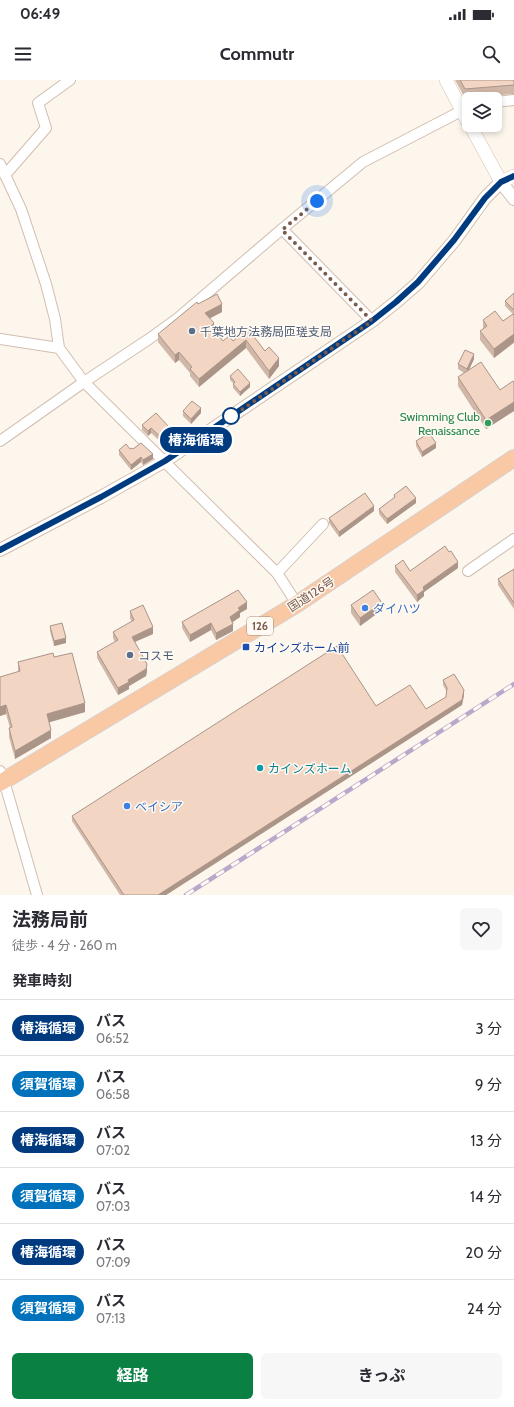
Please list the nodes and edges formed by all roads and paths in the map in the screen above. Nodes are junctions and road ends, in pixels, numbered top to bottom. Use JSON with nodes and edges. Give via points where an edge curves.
{"nodes":[{"id":1,"x":70,"y":80,"type":"edge"},
{"id":2,"x":446,"y":80,"type":"edge"},
{"id":3,"x":514,"y":100,"type":"edge"},
{"id":4,"x":502,"y":101,"type":"edge"},
{"id":5,"x":462,"y":104,"type":"edge"},
{"id":6,"x":462,"y":111,"type":"edge"},
{"id":7,"x":473,"y":132,"type":"edge"},
{"id":8,"x":0,"y":164,"type":"edge"},
{"id":9,"x":5,"y":175,"type":"junction"},
{"id":10,"x":514,"y":176,"type":"edge"},
{"id":11,"x":501,"y":182,"type":"junction"},
{"id":12,"x":514,"y":199,"type":"edge"},
{"id":13,"x":282,"y":230,"type":"junction"},
{"id":14,"x":372,"y":321,"type":"junction"},
{"id":15,"x":0,"y":339,"type":"edge"},
{"id":16,"x":59,"y":348,"type":"junction"},
{"id":17,"x":84,"y":382,"type":"junction"},
{"id":18,"x":0,"y":441,"type":"edge"},
{"id":19,"x":514,"y":458,"type":"edge"},
{"id":20,"x":165,"y":461,"type":"junction"},
{"id":21,"x":323,"y":524,"type":"dead end"},
{"id":22,"x":514,"y":539,"type":"edge"},
{"id":23,"x":0,"y":550,"type":"edge"},
{"id":24,"x":468,"y":571,"type":"dead end"},
{"id":25,"x":277,"y":573,"type":"junction"},
{"id":26,"x":297,"y":604,"type":"junction"},
{"id":27,"x":1,"y":778,"type":"edge"},
{"id":28,"x":37,"y":895,"type":"edge"}],
"edges":[{"from":1,"to":9,"type":"street","via":[[38,103],[46,128]]},
{"from":2,"to":5,"type":"main road"},
{"from":3,"to":4,"type":"street"},
{"from":6,"to":13,"type":"street","via":[[363,162]]},
{"from":7,"to":11,"type":"main road"},
{"from":8,"to":9,"type":"street"},
{"from":9,"to":16,"type":"street","via":[[21,210],[46,284]]},
{"from":10,"to":11,"type":"main road"},
{"from":11,"to":12,"type":"street"},
{"from":11,"to":14,"type":"street","via":[[485,198],[418,282]]},
{"from":13,"to":14,"type":"street"},
{"from":13,"to":17,"type":"street","via":[[178,318]]},
{"from":14,"to":20,"type":"street"},
{"from":15,"to":16,"type":"street"},
{"from":16,"to":17,"type":"street"},
{"from":17,"to":18,"type":"street"},
{"from":17,"to":20,"type":"street"},
{"from":19,"to":26,"type":"highway","name":"国道126号","number":"126"},
{"from":20,"to":23,"type":"street"},
{"from":20,"to":25,"type":"street"},
{"from":21,"to":25,"type":"street"},
{"from":22,"to":24,"type":"street"},
{"from":25,"to":26,"type":"street"},
{"from":26,"to":27,"type":"highway","name":"国道126号","number":"126"},
{"from":27,"to":28,"type":"street"}]}
